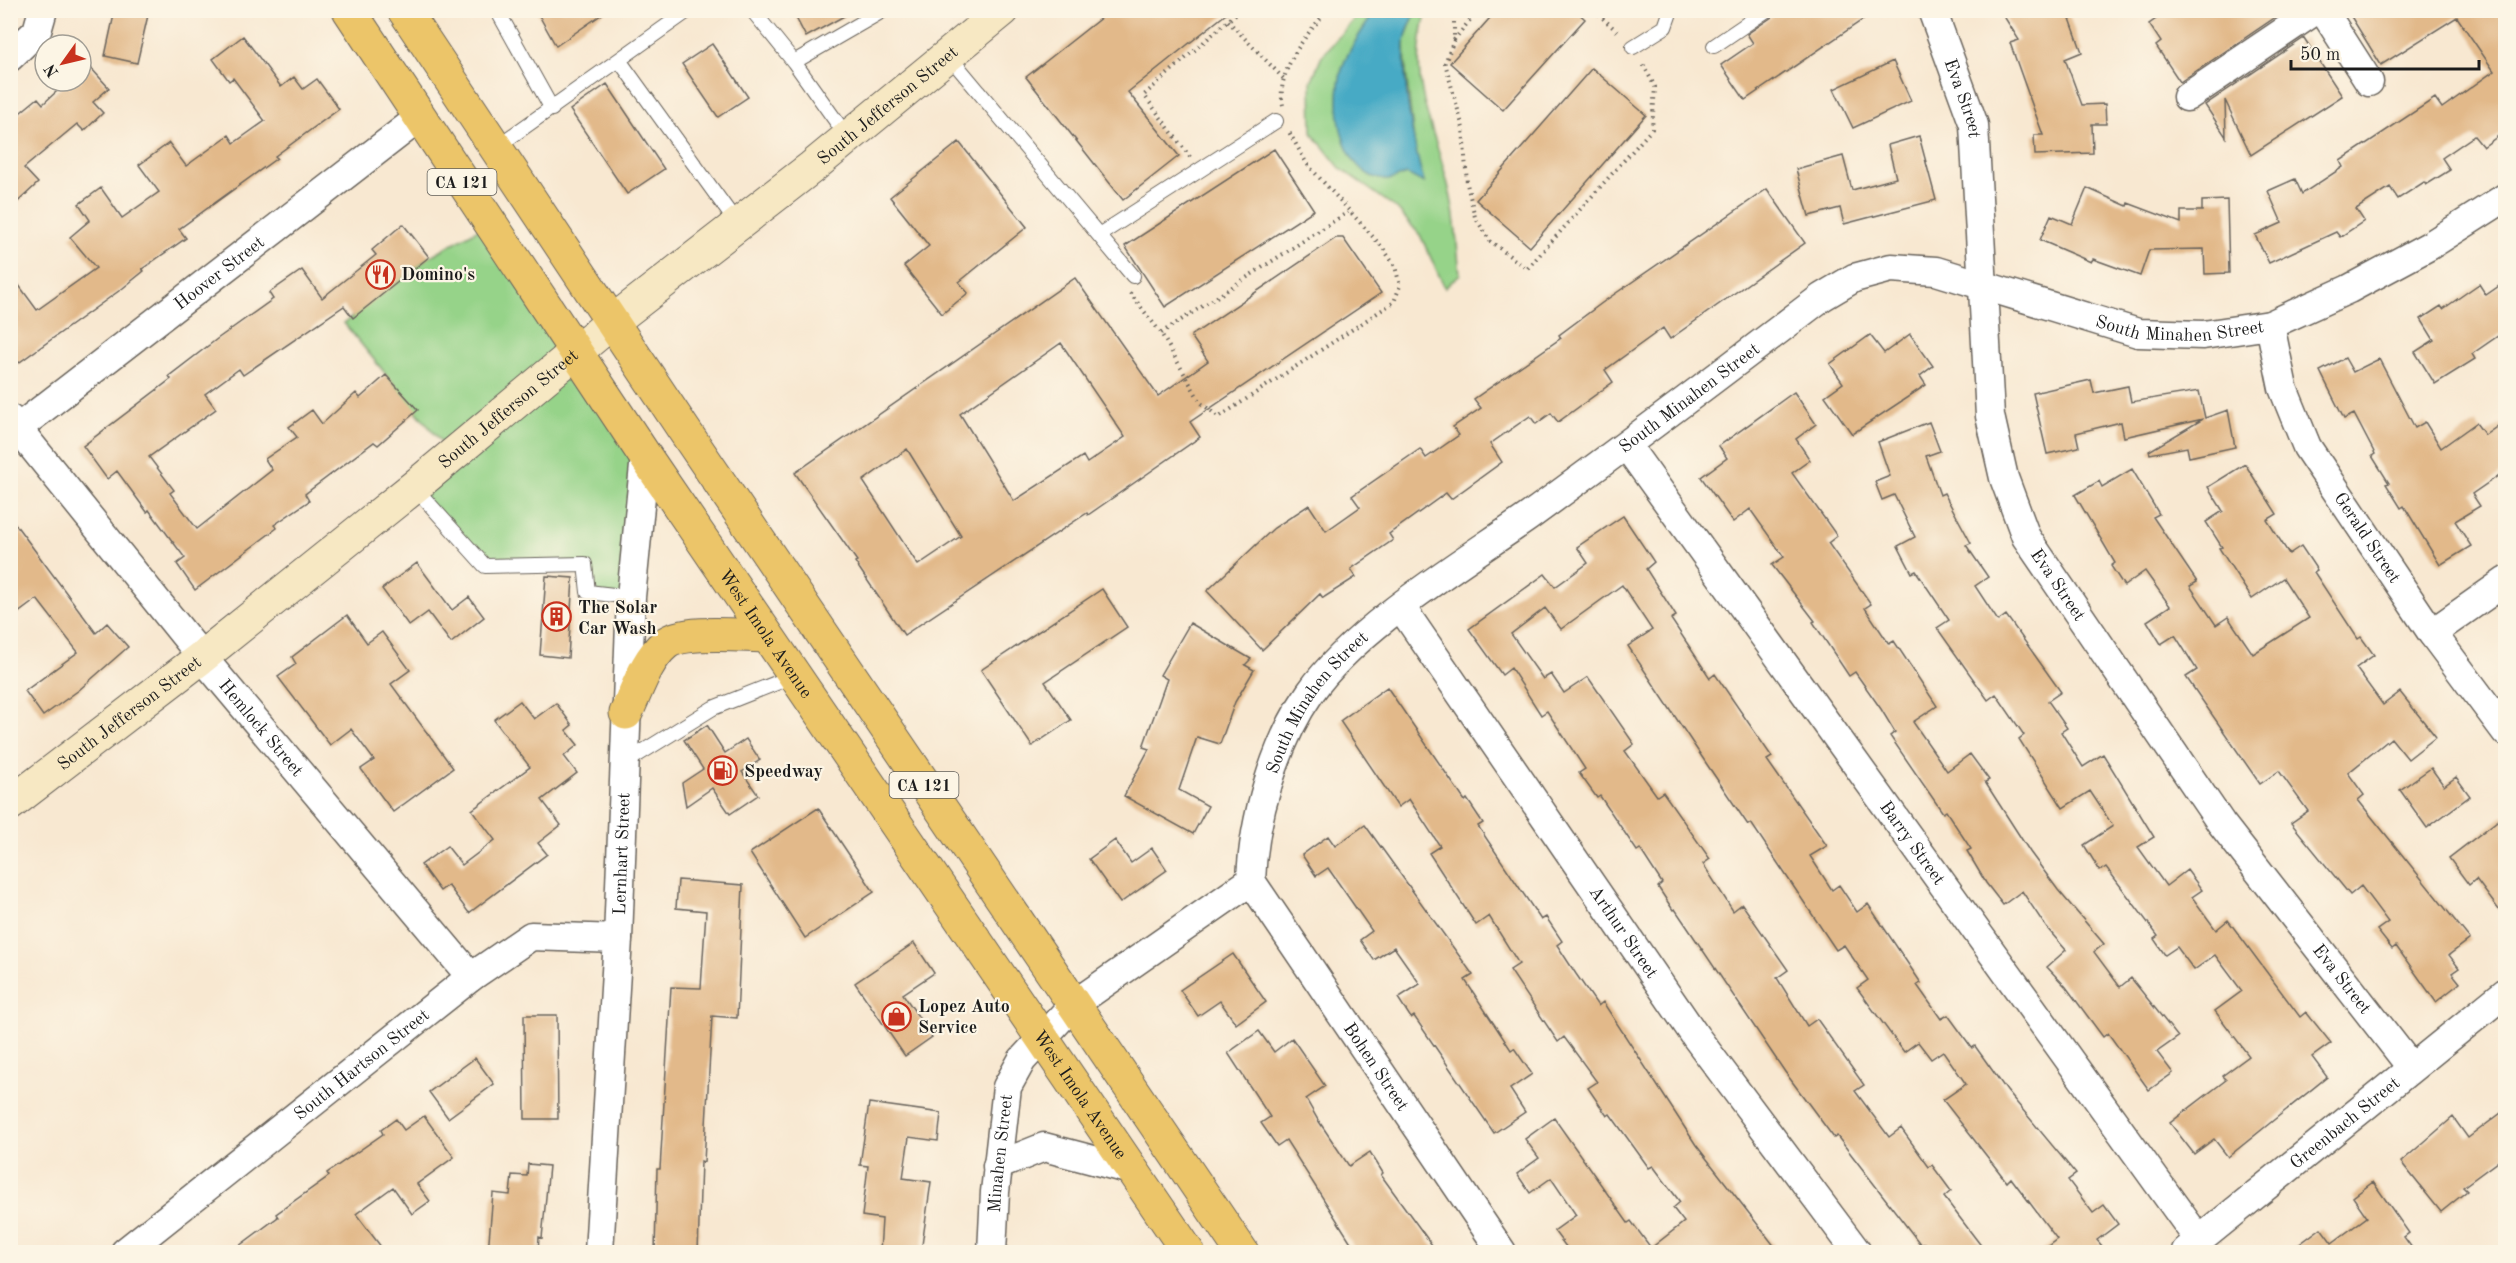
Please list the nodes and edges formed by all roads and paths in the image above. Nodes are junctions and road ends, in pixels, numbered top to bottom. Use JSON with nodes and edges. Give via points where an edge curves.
{"nodes":[{"id":1,"x":43,"y":10,"type":"edge"},
{"id":2,"x":349,"y":10,"type":"edge"},
{"id":3,"x":404,"y":10,"type":"edge"},
{"id":4,"x":497,"y":10,"type":"edge"},
{"id":5,"x":689,"y":10,"type":"edge"},
{"id":6,"x":752,"y":10,"type":"edge"},
{"id":7,"x":884,"y":10,"type":"edge"},
{"id":8,"x":1002,"y":10,"type":"edge"},
{"id":9,"x":1240,"y":10,"type":"edge"},
{"id":10,"x":1328,"y":10,"type":"edge"},
{"id":11,"x":1454,"y":10,"type":"edge"},
{"id":12,"x":1478,"y":10,"type":"edge"},
{"id":13,"x":1594,"y":10,"type":"edge"},
{"id":14,"x":1671,"y":10,"type":"edge"},
{"id":15,"x":1767,"y":10,"type":"edge"},
{"id":16,"x":1932,"y":10,"type":"edge"},
{"id":17,"x":2316,"y":10,"type":"edge"},
{"id":18,"x":2323,"y":10,"type":"edge"},
{"id":19,"x":1228,"y":21,"type":"junction"},
{"id":20,"x":1454,"y":40,"type":"junction"},
{"id":21,"x":1714,"y":46,"type":"dead end"},
{"id":22,"x":1633,"y":47,"type":"junction"},
{"id":23,"x":948,"y":55,"type":"junction"},
{"id":24,"x":10,"y":57,"type":"edge"},
{"id":25,"x":619,"y":60,"type":"junction"},
{"id":26,"x":794,"y":62,"type":"junction"},
{"id":27,"x":1284,"y":80,"type":"junction"},
{"id":28,"x":2369,"y":82,"type":"dead end"},
{"id":29,"x":2187,"y":96,"type":"dead end"},
{"id":30,"x":552,"y":109,"type":"junction"},
{"id":31,"x":419,"y":118,"type":"junction"},
{"id":32,"x":1282,"y":119,"type":"junction"},
{"id":33,"x":848,"y":138,"type":"junction"},
{"id":34,"x":495,"y":148,"type":"junction"},
{"id":35,"x":1199,"y":170,"type":"junction"},
{"id":36,"x":2505,"y":197,"type":"edge"},
{"id":37,"x":1348,"y":212,"type":"junction"},
{"id":38,"x":738,"y":225,"type":"junction"},
{"id":39,"x":1099,"y":235,"type":"junction"},
{"id":40,"x":1122,"y":262,"type":"junction"},
{"id":41,"x":1133,"y":276,"type":"dead end"},
{"id":42,"x":1981,"y":283,"type":"junction"},
{"id":43,"x":612,"y":322,"type":"junction"},
{"id":44,"x":2270,"y":325,"type":"junction"},
{"id":45,"x":1161,"y":333,"type":"junction"},
{"id":46,"x":576,"y":352,"type":"junction"},
{"id":47,"x":14,"y":424,"type":"edge"},
{"id":48,"x":1627,"y":446,"type":"junction"},
{"id":49,"x":645,"y":456,"type":"junction"},
{"id":50,"x":414,"y":487,"type":"junction"},
{"id":51,"x":2505,"y":581,"type":"edge"},
{"id":52,"x":631,"y":597,"type":"junction"},
{"id":53,"x":1401,"y":607,"type":"junction"},
{"id":54,"x":2432,"y":633,"type":"junction"},
{"id":55,"x":766,"y":636,"type":"junction"},
{"id":56,"x":202,"y":657,"type":"junction"},
{"id":57,"x":794,"y":676,"type":"junction"},
{"id":58,"x":626,"y":712,"type":"junction"},
{"id":59,"x":2505,"y":732,"type":"edge"},
{"id":60,"x":624,"y":763,"type":"junction"},
{"id":61,"x":10,"y":804,"type":"edge"},
{"id":62,"x":1251,"y":881,"type":"junction"},
{"id":63,"x":618,"y":939,"type":"junction"},
{"id":64,"x":471,"y":977,"type":"junction"},
{"id":65,"x":2505,"y":992,"type":"edge"},
{"id":66,"x":1073,"y":1005,"type":"junction"},
{"id":67,"x":1041,"y":1039,"type":"junction"},
{"id":68,"x":2411,"y":1067,"type":"junction"},
{"id":69,"x":998,"y":1166,"type":"junction"},
{"id":70,"x":1131,"y":1170,"type":"junction"},
{"id":71,"x":2192,"y":1246,"type":"edge"},
{"id":72,"x":125,"y":1252,"type":"edge"},
{"id":73,"x":598,"y":1252,"type":"edge"},
{"id":74,"x":992,"y":1252,"type":"edge"},
{"id":75,"x":1188,"y":1252,"type":"edge"},
{"id":76,"x":1242,"y":1252,"type":"edge"},
{"id":77,"x":1502,"y":1252,"type":"edge"},
{"id":78,"x":1857,"y":1252,"type":"edge"}],
"edges":[{"from":1,"to":24,"type":"street","via":[[37,30]]},
{"from":2,"to":31,"type":"main road","name":"West Imola Avenue","number":"CA 121"},
{"from":3,"to":34,"type":"main road","number":"CA 121"},
{"from":4,"to":30,"type":"lane"},
{"from":5,"to":25,"type":"lane"},
{"from":6,"to":26,"type":"lane"},
{"from":7,"to":26,"type":"lane"},
{"from":8,"to":23,"type":"street","name":"South Jefferson Street"},
{"from":9,"to":19,"type":"path"},
{"from":10,"to":27,"type":"path","via":[[1286,70]]},
{"from":11,"to":20,"type":"path"},
{"from":12,"to":20,"type":"path"},
{"from":13,"to":22,"type":"path"},
{"from":14,"to":22,"type":"lane","via":[[1665,27]]},
{"from":15,"to":21,"type":"lane"},
{"from":16,"to":42,"type":"street","name":"Eva Street","via":[[1974,125]]},
{"from":17,"to":29,"type":"street"},
{"from":18,"to":28,"type":"street"},
{"from":19,"to":27,"type":"path"},
{"from":19,"to":35,"type":"path","via":[[1144,95]]},
{"from":20,"to":22,"type":"path","via":[[1445,63],[1463,128],[1467,184],[1475,217],[1490,241],[1527,269],[1652,129],[1655,87]]},
{"from":23,"to":33,"type":"street","name":"South Jefferson Street"},
{"from":23,"to":39,"type":"lane"},
{"from":25,"to":30,"type":"lane"},
{"from":25,"to":38,"type":"lane"},
{"from":26,"to":33,"type":"lane"},
{"from":27,"to":32,"type":"path"},
{"from":30,"to":34,"type":"lane"},
{"from":31,"to":46,"type":"main road","name":"West Imola Avenue","number":"CA 121"},
{"from":31,"to":47,"type":"street","name":"Hoover Street"},
{"from":32,"to":35,"type":"lane"},
{"from":32,"to":37,"type":"path","via":[[1307,164]]},
{"from":33,"to":38,"type":"street","name":"South Jefferson Street"},
{"from":34,"to":43,"type":"main road","number":"CA 121"},
{"from":35,"to":39,"type":"lane"},
{"from":36,"to":44,"type":"street","name":"South Minahen Street","via":[[2419,251]]},
{"from":37,"to":45,"type":"path"},
{"from":37,"to":45,"type":"path","via":[[1395,266],[1400,286],[1394,302],[1219,417],[1201,403]]},
{"from":38,"to":43,"type":"street","name":"South Jefferson Street"},
{"from":39,"to":40,"type":"lane"},
{"from":40,"to":41,"type":"lane"},
{"from":40,"to":45,"type":"path","via":[[1116,275]]},
{"from":42,"to":44,"type":"street","name":"South Minahen Street","via":[[2138,333],[2203,335]]},
{"from":42,"to":48,"type":"street","name":"South Minahen Street","via":[[1936,271],[1891,268],[1854,278],[1822,297]]},
{"from":42,"to":68,"type":"street","name":"Eva Street","via":[[1990,416],[2004,478],[2026,537],[2221,824]]},
{"from":43,"to":46,"type":"street","name":"South Jefferson Street"},
{"from":43,"to":66,"type":"main road","number":"CA 121"},
{"from":44,"to":54,"type":"street","name":"Gerald Street","via":[[2283,388],[2307,447]]},
{"from":46,"to":49,"type":"main road","name":"West Imola Avenue","number":"CA 121"},
{"from":46,"to":50,"type":"street","name":"South Jefferson Street"},
{"from":47,"to":56,"type":"street","name":"Hemlock Street"},
{"from":48,"to":53,"type":"street","name":"South Minahen Street"},
{"from":48,"to":71,"type":"street","name":"Barry Street"},
{"from":49,"to":52,"type":"street","name":"Lernhart Street"},
{"from":49,"to":55,"type":"main road","name":"West Imola Avenue","number":"CA 121"},
{"from":50,"to":52,"type":"lane","via":[[485,566],[585,564],[588,592]]},
{"from":50,"to":56,"type":"street","name":"South Jefferson Street"},
{"from":51,"to":54,"type":"street"},
{"from":52,"to":58,"type":"street","name":"Lernhart Street"},
{"from":53,"to":62,"type":"street","name":"South Minahen Street","via":[[1344,654],[1310,693],[1282,740],[1252,846]]},
{"from":53,"to":78,"type":"street","name":"Arthur Street","via":[[1696,1036]]},
{"from":54,"to":59,"type":"street","name":"Gerald Street"},
{"from":55,"to":57,"type":"main road","name":"West Imola Avenue","number":"CA 121"},
{"from":55,"to":58,"type":"main road","via":[[693,635],[667,642],[651,660]]},
{"from":56,"to":61,"type":"street","name":"South Jefferson Street"},
{"from":56,"to":64,"type":"street","name":"Hemlock Street"},
{"from":57,"to":60,"type":"lane","via":[[713,708]]},
{"from":57,"to":67,"type":"main road","name":"West Imola Avenue","number":"CA 121"},
{"from":58,"to":60,"type":"street","name":"Lernhart Street"},
{"from":60,"to":63,"type":"street","name":"Lernhart Street"},
{"from":62,"to":66,"type":"street"},
{"from":62,"to":77,"type":"street","name":"Bohen Street"},
{"from":63,"to":64,"type":"street","name":"South Hartson Street","via":[[531,936]]},
{"from":63,"to":73,"type":"street","name":"Lernhart Street"},
{"from":64,"to":72,"type":"street","name":"South Hartson Street"},
{"from":65,"to":68,"type":"street","name":"Greenbach Street"},
{"from":66,"to":67,"type":"street","name":"Minahen Street"},
{"from":66,"to":76,"type":"main road","number":"CA 121"},
{"from":67,"to":69,"type":"street","name":"Minahen Street","via":[[1022,1060],[1007,1087]]},
{"from":67,"to":70,"type":"main road","name":"West Imola Avenue","number":"CA 121"},
{"from":68,"to":71,"type":"street","name":"Greenbach Street"},
{"from":69,"to":70,"type":"street","via":[[1044,1147]]},
{"from":69,"to":74,"type":"street","name":"Minahen Street"},
{"from":70,"to":75,"type":"main road","name":"West Imola Avenue","number":"CA 121"}]}
